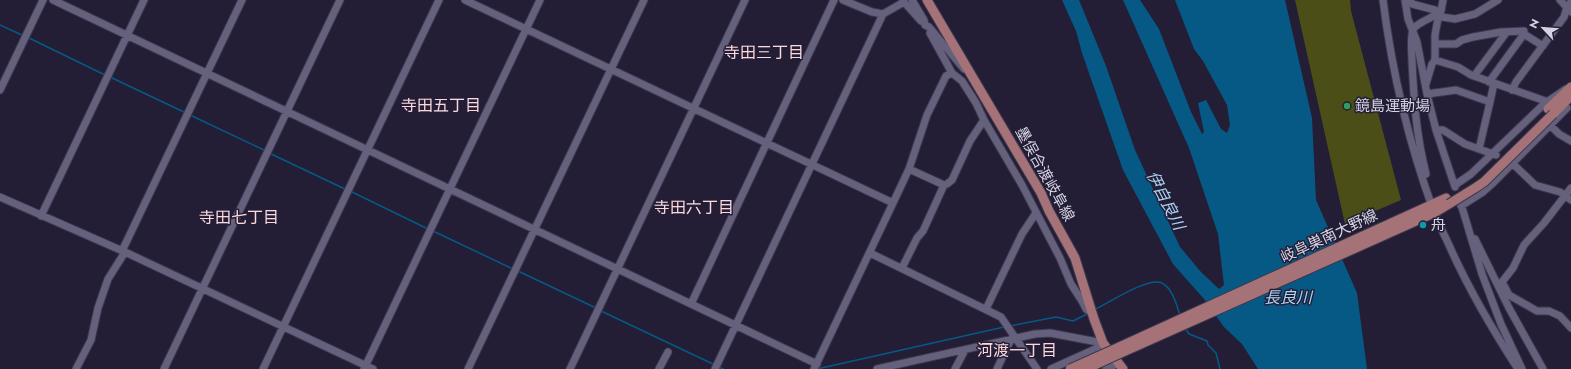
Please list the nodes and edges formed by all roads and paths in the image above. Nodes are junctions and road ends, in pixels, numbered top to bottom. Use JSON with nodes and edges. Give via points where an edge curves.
{"nodes":[{"id":1,"x":43,"y":0,"type":"edge"},
{"id":2,"x":54,"y":0,"type":"edge"},
{"id":3,"x":144,"y":0,"type":"edge"},
{"id":4,"x":242,"y":0,"type":"edge"},
{"id":5,"x":340,"y":0,"type":"edge"},
{"id":6,"x":439,"y":0,"type":"edge"},
{"id":7,"x":466,"y":0,"type":"edge"},
{"id":8,"x":540,"y":0,"type":"edge"},
{"id":9,"x":644,"y":0,"type":"edge"},
{"id":10,"x":745,"y":0,"type":"edge"},
{"id":11,"x":834,"y":0,"type":"edge"},
{"id":12,"x":844,"y":0,"type":"edge"},
{"id":13,"x":912,"y":0,"type":"edge"},
{"id":14,"x":927,"y":0,"type":"edge"},
{"id":15,"x":1383,"y":0,"type":"edge"},
{"id":16,"x":1405,"y":0,"type":"edge"},
{"id":17,"x":1410,"y":0,"type":"edge"},
{"id":18,"x":1443,"y":0,"type":"edge"},
{"id":19,"x":1498,"y":0,"type":"edge"},
{"id":20,"x":1560,"y":0,"type":"edge"},
{"id":21,"x":903,"y":1,"type":"edge"},
{"id":22,"x":1570,"y":7,"type":"edge"},
{"id":23,"x":1438,"y":13,"type":"junction"},
{"id":24,"x":883,"y":14,"type":"junction"},
{"id":25,"x":925,"y":25,"type":"junction"},
{"id":26,"x":526,"y":29,"type":"junction"},
{"id":27,"x":1413,"y":30,"type":"junction"},
{"id":28,"x":1506,"y":33,"type":"junction"},
{"id":29,"x":1524,"y":34,"type":"junction"},
{"id":30,"x":127,"y":35,"type":"junction"},
{"id":31,"x":1435,"y":44,"type":"junction"},
{"id":32,"x":1543,"y":46,"type":"junction"},
{"id":33,"x":1435,"y":60,"type":"junction"},
{"id":34,"x":611,"y":69,"type":"junction"},
{"id":35,"x":952,"y":72,"type":"junction"},
{"id":36,"x":207,"y":73,"type":"junction"},
{"id":37,"x":1474,"y":76,"type":"junction"},
{"id":38,"x":974,"y":78,"type":"junction"},
{"id":39,"x":1492,"y":85,"type":"junction"},
{"id":40,"x":1425,"y":86,"type":"junction"},
{"id":41,"x":0,"y":90,"type":"edge"},
{"id":42,"x":1512,"y":90,"type":"junction"},
{"id":43,"x":1571,"y":90,"type":"edge"},
{"id":44,"x":1427,"y":94,"type":"junction"},
{"id":45,"x":1490,"y":102,"type":"junction"},
{"id":46,"x":1557,"y":107,"type":"edge"},
{"id":47,"x":694,"y":109,"type":"junction"},
{"id":48,"x":286,"y":112,"type":"junction"},
{"id":49,"x":984,"y":120,"type":"junction"},
{"id":50,"x":1551,"y":126,"type":"junction"},
{"id":51,"x":1436,"y":130,"type":"junction"},
{"id":52,"x":1571,"y":140,"type":"edge"},
{"id":53,"x":767,"y":143,"type":"junction"},
{"id":54,"x":1479,"y":149,"type":"junction"},
{"id":55,"x":367,"y":150,"type":"junction"},
{"id":56,"x":1494,"y":155,"type":"junction"},
{"id":57,"x":1512,"y":163,"type":"junction"},
{"id":58,"x":813,"y":165,"type":"junction"},
{"id":59,"x":909,"y":169,"type":"junction"},
{"id":60,"x":944,"y":185,"type":"junction"},
{"id":61,"x":1426,"y":188,"type":"junction"},
{"id":62,"x":1571,"y":188,"type":"edge"},
{"id":63,"x":450,"y":189,"type":"junction"},
{"id":64,"x":0,"y":197,"type":"edge"},
{"id":65,"x":1569,"y":198,"type":"edge"},
{"id":66,"x":893,"y":203,"type":"junction"},
{"id":67,"x":1429,"y":210,"type":"junction"},
{"id":68,"x":1036,"y":213,"type":"junction"},
{"id":69,"x":41,"y":216,"type":"junction"},
{"id":70,"x":535,"y":229,"type":"junction"},
{"id":71,"x":1471,"y":234,"type":"junction"},
{"id":72,"x":124,"y":251,"type":"junction"},
{"id":73,"x":870,"y":253,"type":"junction"},
{"id":74,"x":902,"y":268,"type":"junction"},
{"id":75,"x":618,"y":269,"type":"junction"},
{"id":76,"x":203,"y":288,"type":"junction"},
{"id":77,"x":691,"y":304,"type":"junction"},
{"id":78,"x":986,"y":309,"type":"junction"},
{"id":79,"x":1092,"y":313,"type":"junction"},
{"id":80,"x":736,"y":325,"type":"junction"},
{"id":81,"x":284,"y":327,"type":"junction"},
{"id":82,"x":1571,"y":328,"type":"edge"},
{"id":83,"x":1013,"y":336,"type":"junction"},
{"id":84,"x":1104,"y":344,"type":"junction"},
{"id":85,"x":965,"y":350,"type":"junction"},
{"id":86,"x":1120,"y":350,"type":"junction"},
{"id":87,"x":668,"y":352,"type":"dead end"},
{"id":88,"x":816,"y":366,"type":"edge"},
{"id":89,"x":1121,"y":366,"type":"edge"},
{"id":90,"x":365,"y":367,"type":"edge"},
{"id":91,"x":76,"y":369,"type":"edge"},
{"id":92,"x":164,"y":369,"type":"edge"},
{"id":93,"x":263,"y":369,"type":"edge"},
{"id":94,"x":373,"y":369,"type":"edge"},
{"id":95,"x":468,"y":369,"type":"edge"},
{"id":96,"x":570,"y":369,"type":"edge"},
{"id":97,"x":659,"y":369,"type":"edge"},
{"id":98,"x":715,"y":369,"type":"edge"},
{"id":99,"x":877,"y":369,"type":"edge"},
{"id":100,"x":955,"y":369,"type":"edge"},
{"id":101,"x":997,"y":369,"type":"edge"},
{"id":102,"x":1037,"y":369,"type":"edge"},
{"id":103,"x":1051,"y":369,"type":"edge"},
{"id":104,"x":1070,"y":369,"type":"edge"},
{"id":105,"x":1086,"y":369,"type":"edge"},
{"id":106,"x":1106,"y":369,"type":"edge"},
{"id":107,"x":1518,"y":369,"type":"edge"},
{"id":108,"x":1522,"y":369,"type":"edge"},
{"id":109,"x":1543,"y":369,"type":"edge"}],
"edges":[{"from":1,"to":41,"type":"street"},
{"from":2,"to":30,"type":"street"},
{"from":3,"to":30,"type":"street"},
{"from":4,"to":36,"type":"street"},
{"from":5,"to":48,"type":"street"},
{"from":6,"to":55,"type":"street"},
{"from":7,"to":26,"type":"street"},
{"from":8,"to":26,"type":"street"},
{"from":9,"to":34,"type":"street"},
{"from":10,"to":47,"type":"street"},
{"from":11,"to":53,"type":"street"},
{"from":12,"to":24,"type":"street"},
{"from":13,"to":25,"type":"street"},
{"from":14,"to":38,"type":"main road","name":"墨俣合渡岐阜線"},
{"from":15,"to":61,"type":"street","via":[[1409,135]]},
{"from":16,"to":27,"type":"street"},
{"from":17,"to":23,"type":"street","via":[[1412,4]]},
{"from":18,"to":23,"type":"street","via":[[1441,11]]},
{"from":19,"to":23,"type":"street","via":[[1465,18],[1455,19]]},
{"from":20,"to":22,"type":"street"},
{"from":21,"to":24,"type":"street"},
{"from":21,"to":25,"type":"street"},
{"from":22,"to":32,"type":"street"},
{"from":23,"to":27,"type":"street"},
{"from":23,"to":31,"type":"street"},
{"from":24,"to":58,"type":"street"},
{"from":25,"to":35,"type":"street"},
{"from":25,"to":38,"type":"street"},
{"from":26,"to":34,"type":"street"},
{"from":26,"to":63,"type":"street"},
{"from":27,"to":40,"type":"street"},
{"from":27,"to":61,"type":"street","via":[[1415,117],[1426,174]]},
{"from":28,"to":29,"type":"street","via":[[1524,31]]},
{"from":28,"to":31,"type":"street","via":[[1473,37],[1456,44]]},
{"from":28,"to":37,"type":"street"},
{"from":29,"to":32,"type":"street"},
{"from":29,"to":39,"type":"street"},
{"from":30,"to":36,"type":"street"},
{"from":30,"to":69,"type":"street"},
{"from":31,"to":33,"type":"street"},
{"from":32,"to":42,"type":"street"},
{"from":33,"to":37,"type":"street","via":[[1458,67]]},
{"from":33,"to":40,"type":"street"},
{"from":34,"to":47,"type":"street"},
{"from":34,"to":70,"type":"street"},
{"from":35,"to":49,"type":"street","via":[[966,87]]},
{"from":35,"to":59,"type":"street","via":[[946,76],[927,115]]},
{"from":36,"to":48,"type":"street"},
{"from":36,"to":72,"type":"street"},
{"from":37,"to":39,"type":"street"},
{"from":38,"to":79,"type":"main road","name":"墨俣合渡岐阜線","via":[[1042,193],[1075,258]]},
{"from":39,"to":42,"type":"street"},
{"from":39,"to":45,"type":"street"},
{"from":40,"to":44,"type":"street"},
{"from":42,"to":46,"type":"street"},
{"from":43,"to":46,"type":"main road","name":"岐阜巣南大野線"},
{"from":43,"to":46,"type":"street","via":[[1564,89]]},
{"from":44,"to":45,"type":"street","via":[[1456,90]]},
{"from":44,"to":51,"type":"street"},
{"from":45,"to":54,"type":"street"},
{"from":46,"to":50,"type":"street"},
{"from":46,"to":56,"type":"street"},
{"from":46,"to":67,"type":"main road","name":"岐阜巣南大野線","via":[[1479,178],[1447,201]]},
{"from":47,"to":53,"type":"street"},
{"from":47,"to":75,"type":"street"},
{"from":48,"to":55,"type":"street"},
{"from":48,"to":76,"type":"street"},
{"from":49,"to":60,"type":"street","via":[[970,141],[952,180]]},
{"from":49,"to":68,"type":"street"},
{"from":50,"to":52,"type":"street"},
{"from":50,"to":57,"type":"street"},
{"from":51,"to":54,"type":"street","via":[[1443,130],[1465,144]]},
{"from":51,"to":56,"type":"street","via":[[1455,186]]},
{"from":53,"to":58,"type":"street"},
{"from":53,"to":77,"type":"street"},
{"from":54,"to":56,"type":"street"},
{"from":55,"to":63,"type":"street"},
{"from":55,"to":81,"type":"street"},
{"from":57,"to":65,"type":"street","via":[[1536,185]]},
{"from":57,"to":71,"type":"street","via":[[1483,192],[1461,205]]},
{"from":58,"to":66,"type":"street"},
{"from":58,"to":80,"type":"street"},
{"from":59,"to":60,"type":"street"},
{"from":59,"to":66,"type":"street"},
{"from":60,"to":74,"type":"street","via":[[923,231]]},
{"from":61,"to":67,"type":"street"},
{"from":62,"to":65,"type":"street"},
{"from":63,"to":70,"type":"street"},
{"from":63,"to":90,"type":"street"},
{"from":64,"to":69,"type":"street"},
{"from":65,"to":82,"type":"street","via":[[1524,246],[1513,268],[1502,282],[1509,295],[1537,310],[1560,316]]},
{"from":66,"to":73,"type":"street"},
{"from":67,"to":86,"type":"main road","name":"岐阜巣南大野線"},
{"from":67,"to":107,"type":"street","via":[[1497,337]]},
{"from":68,"to":78,"type":"street","via":[[1022,234]]},
{"from":68,"to":79,"type":"street","via":[[1071,284],[1086,309]]},
{"from":69,"to":72,"type":"street"},
{"from":70,"to":75,"type":"street"},
{"from":70,"to":95,"type":"street"},
{"from":71,"to":108,"type":"street","via":[[1482,274]]},
{"from":71,"to":109,"type":"street"},
{"from":72,"to":76,"type":"street"},
{"from":72,"to":91,"type":"street","via":[[108,279],[91,340]]},
{"from":73,"to":74,"type":"street"},
{"from":73,"to":88,"type":"street"},
{"from":74,"to":78,"type":"street"},
{"from":75,"to":77,"type":"street"},
{"from":75,"to":96,"type":"street"},
{"from":76,"to":81,"type":"street"},
{"from":76,"to":92,"type":"street"},
{"from":77,"to":80,"type":"street"},
{"from":78,"to":83,"type":"street","via":[[1001,317]]},
{"from":79,"to":84,"type":"main road","name":"墨俣合渡岐阜線"},
{"from":80,"to":88,"type":"street"},
{"from":80,"to":98,"type":"street"},
{"from":81,"to":90,"type":"street"},
{"from":81,"to":93,"type":"street"},
{"from":83,"to":84,"type":"street","via":[[1050,333]]},
{"from":83,"to":85,"type":"street"},
{"from":83,"to":101,"type":"street"},
{"from":83,"to":102,"type":"street"},
{"from":84,"to":89,"type":"main road","name":"墨俣合渡岐阜線"},
{"from":84,"to":103,"type":"street"},
{"from":85,"to":99,"type":"street"},
{"from":85,"to":100,"type":"street"},
{"from":86,"to":104,"type":"main road","name":"岐阜巣南大野線","bridge":true},
{"from":86,"to":105,"type":"main road","name":"岐阜巣南大野線","bridge":true},
{"from":87,"to":97,"type":"street"},
{"from":89,"to":106,"type":"street"},
{"from":90,"to":94,"type":"street"}]}
